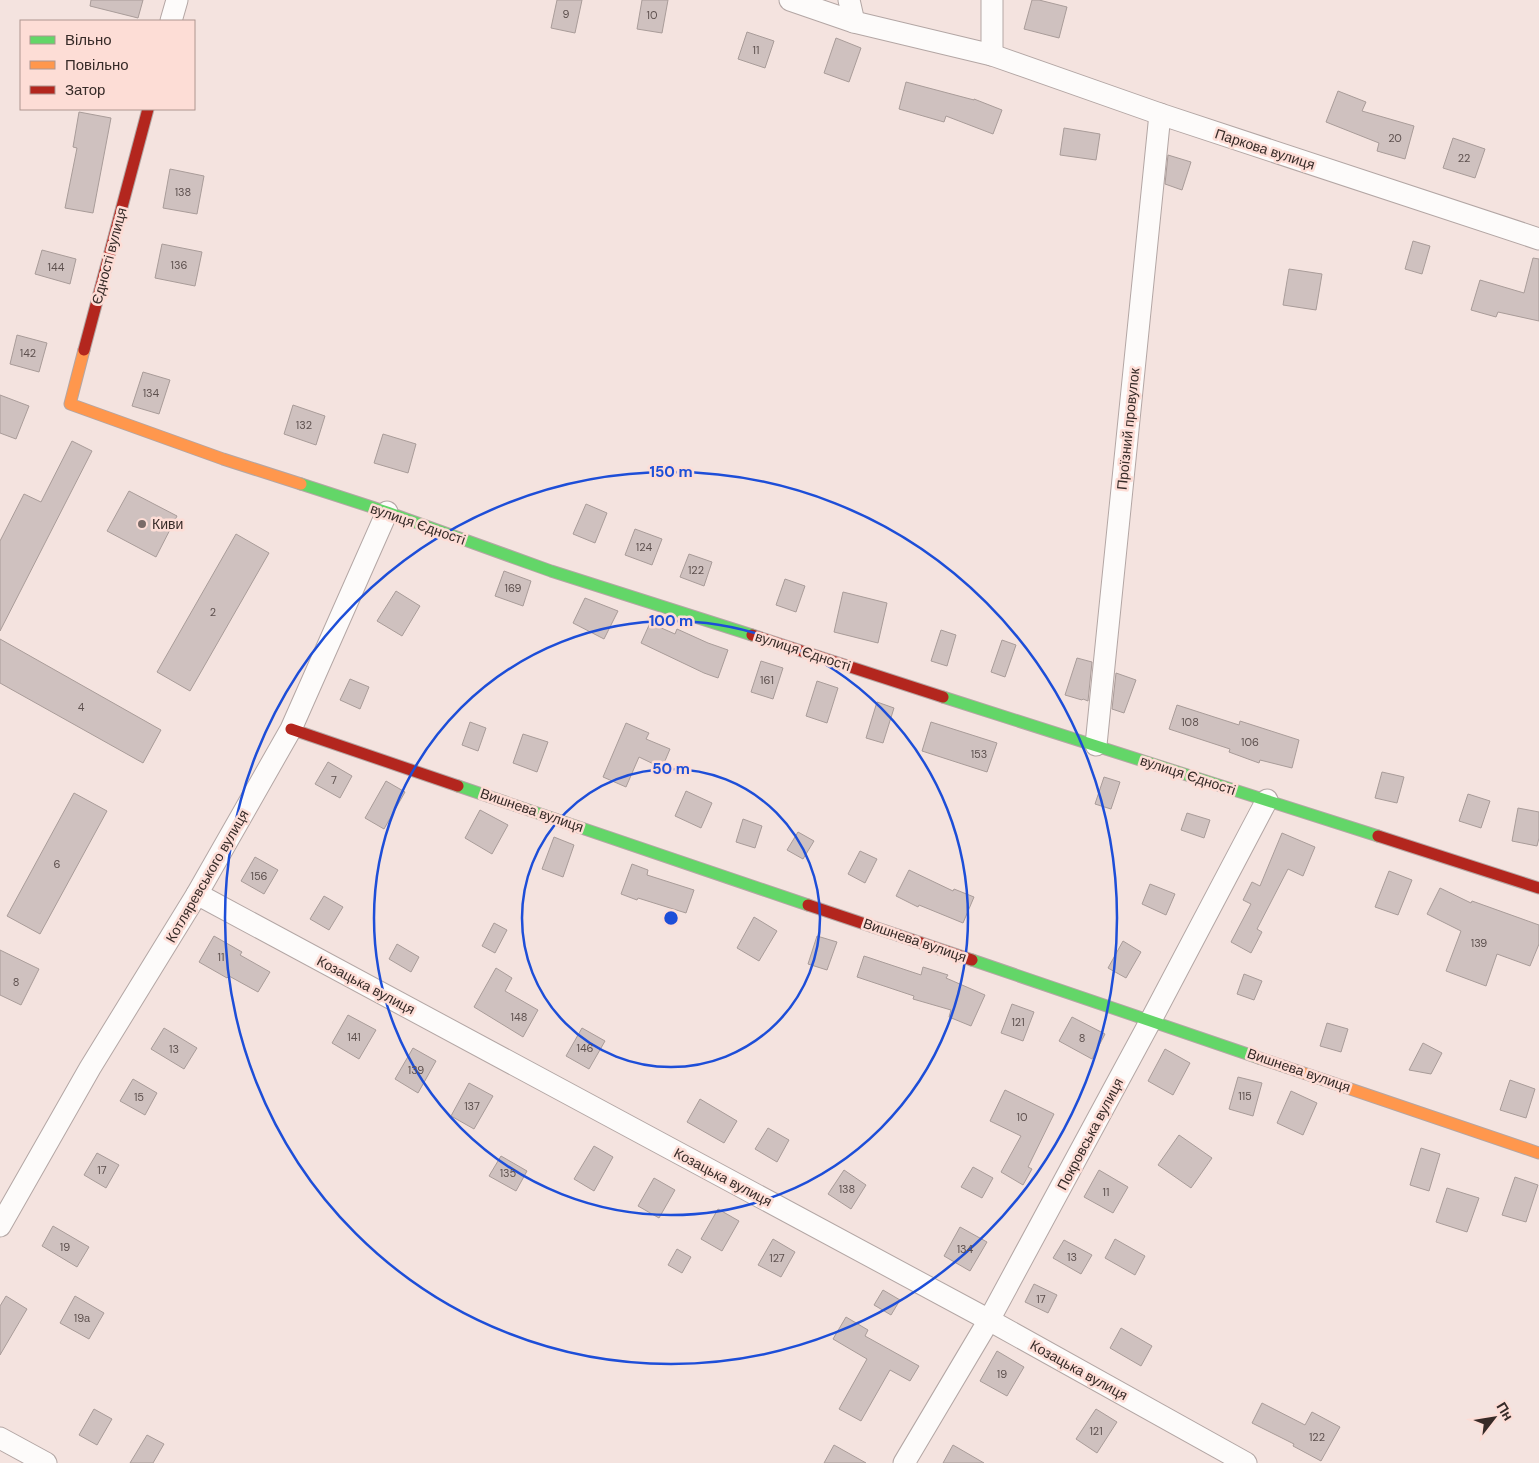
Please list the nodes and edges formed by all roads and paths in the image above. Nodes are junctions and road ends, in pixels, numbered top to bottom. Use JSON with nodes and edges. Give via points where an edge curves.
{"nodes":[{"id":1,"x":177,"y":0,"type":"edge"},
{"id":2,"x":790,"y":0,"type":"edge"},
{"id":3,"x":850,"y":0,"type":"edge"},
{"id":4,"x":992,"y":0,"type":"edge"},
{"id":5,"x":171,"y":20,"type":"edge"},
{"id":6,"x":854,"y":22,"type":"junction"},
{"id":7,"x":992,"y":55,"type":"junction"},
{"id":8,"x":148,"y":110,"type":"edge"},
{"id":9,"x":1160,"y":114,"type":"junction"},
{"id":10,"x":1539,"y":239,"type":"edge"},
{"id":11,"x":70,"y":404,"type":"joint"},
{"id":12,"x":388,"y":512,"type":"junction"},
{"id":13,"x":291,"y":729,"type":"junction"},
{"id":14,"x":1096,"y":745,"type":"junction"},
{"id":15,"x":1267,"y":800,"type":"junction"},
{"id":16,"x":1539,"y":888,"type":"edge"},
{"id":17,"x":198,"y":894,"type":"junction"},
{"id":18,"x":1151,"y":1020,"type":"junction"},
{"id":19,"x":1539,"y":1153,"type":"edge"},
{"id":20,"x":0,"y":1226,"type":"edge"},
{"id":21,"x":989,"y":1320,"type":"junction"},
{"id":22,"x":0,"y":1438,"type":"edge"},
{"id":23,"x":46,"y":1463,"type":"edge"},
{"id":24,"x":904,"y":1463,"type":"edge"},
{"id":25,"x":1246,"y":1463,"type":"edge"}],
"edges":[{"from":1,"to":5,"type":"street"},
{"from":2,"to":6,"type":"street","name":"Паркова вулиця"},
{"from":3,"to":6,"type":"street"},
{"from":4,"to":7,"type":"street"},
{"from":6,"to":7,"type":"street","name":"Паркова вулиця"},
{"from":7,"to":9,"type":"street","name":"Паркова вулиця"},
{"from":8,"to":11,"type":"street","name":"Єдності вулиця"},
{"from":9,"to":10,"type":"street","name":"Паркова вулиця"},
{"from":9,"to":14,"type":"street","name":"Проїзний провулок"},
{"from":11,"to":12,"type":"street","name":"вулиця Єдності","via":[[223,459]]},
{"from":12,"to":13,"type":"street","name":"Котляревського вулиця"},
{"from":12,"to":14,"type":"street","name":"вулиця Єдності","via":[[550,571]]},
{"from":13,"to":17,"type":"street","name":"Котляревського вулиця"},
{"from":13,"to":18,"type":"street","name":"Вишнева вулиця"},
{"from":14,"to":15,"type":"street","name":"вулиця Єдності"},
{"from":15,"to":16,"type":"street","name":"вулиця Єдності"},
{"from":15,"to":18,"type":"street","name":"Покровська вулиця"},
{"from":17,"to":20,"type":"street","name":"Котляревського вулиця","via":[[90,1068]]},
{"from":17,"to":21,"type":"street","name":"Козацька вулиця"},
{"from":18,"to":19,"type":"street","name":"Вишнева вулиця"},
{"from":18,"to":21,"type":"street","name":"Покровська вулиця"},
{"from":21,"to":24,"type":"street","name":"Покровська вулиця"},
{"from":21,"to":25,"type":"street","name":"Козацька вулиця"},
{"from":22,"to":23,"type":"street"}]}
